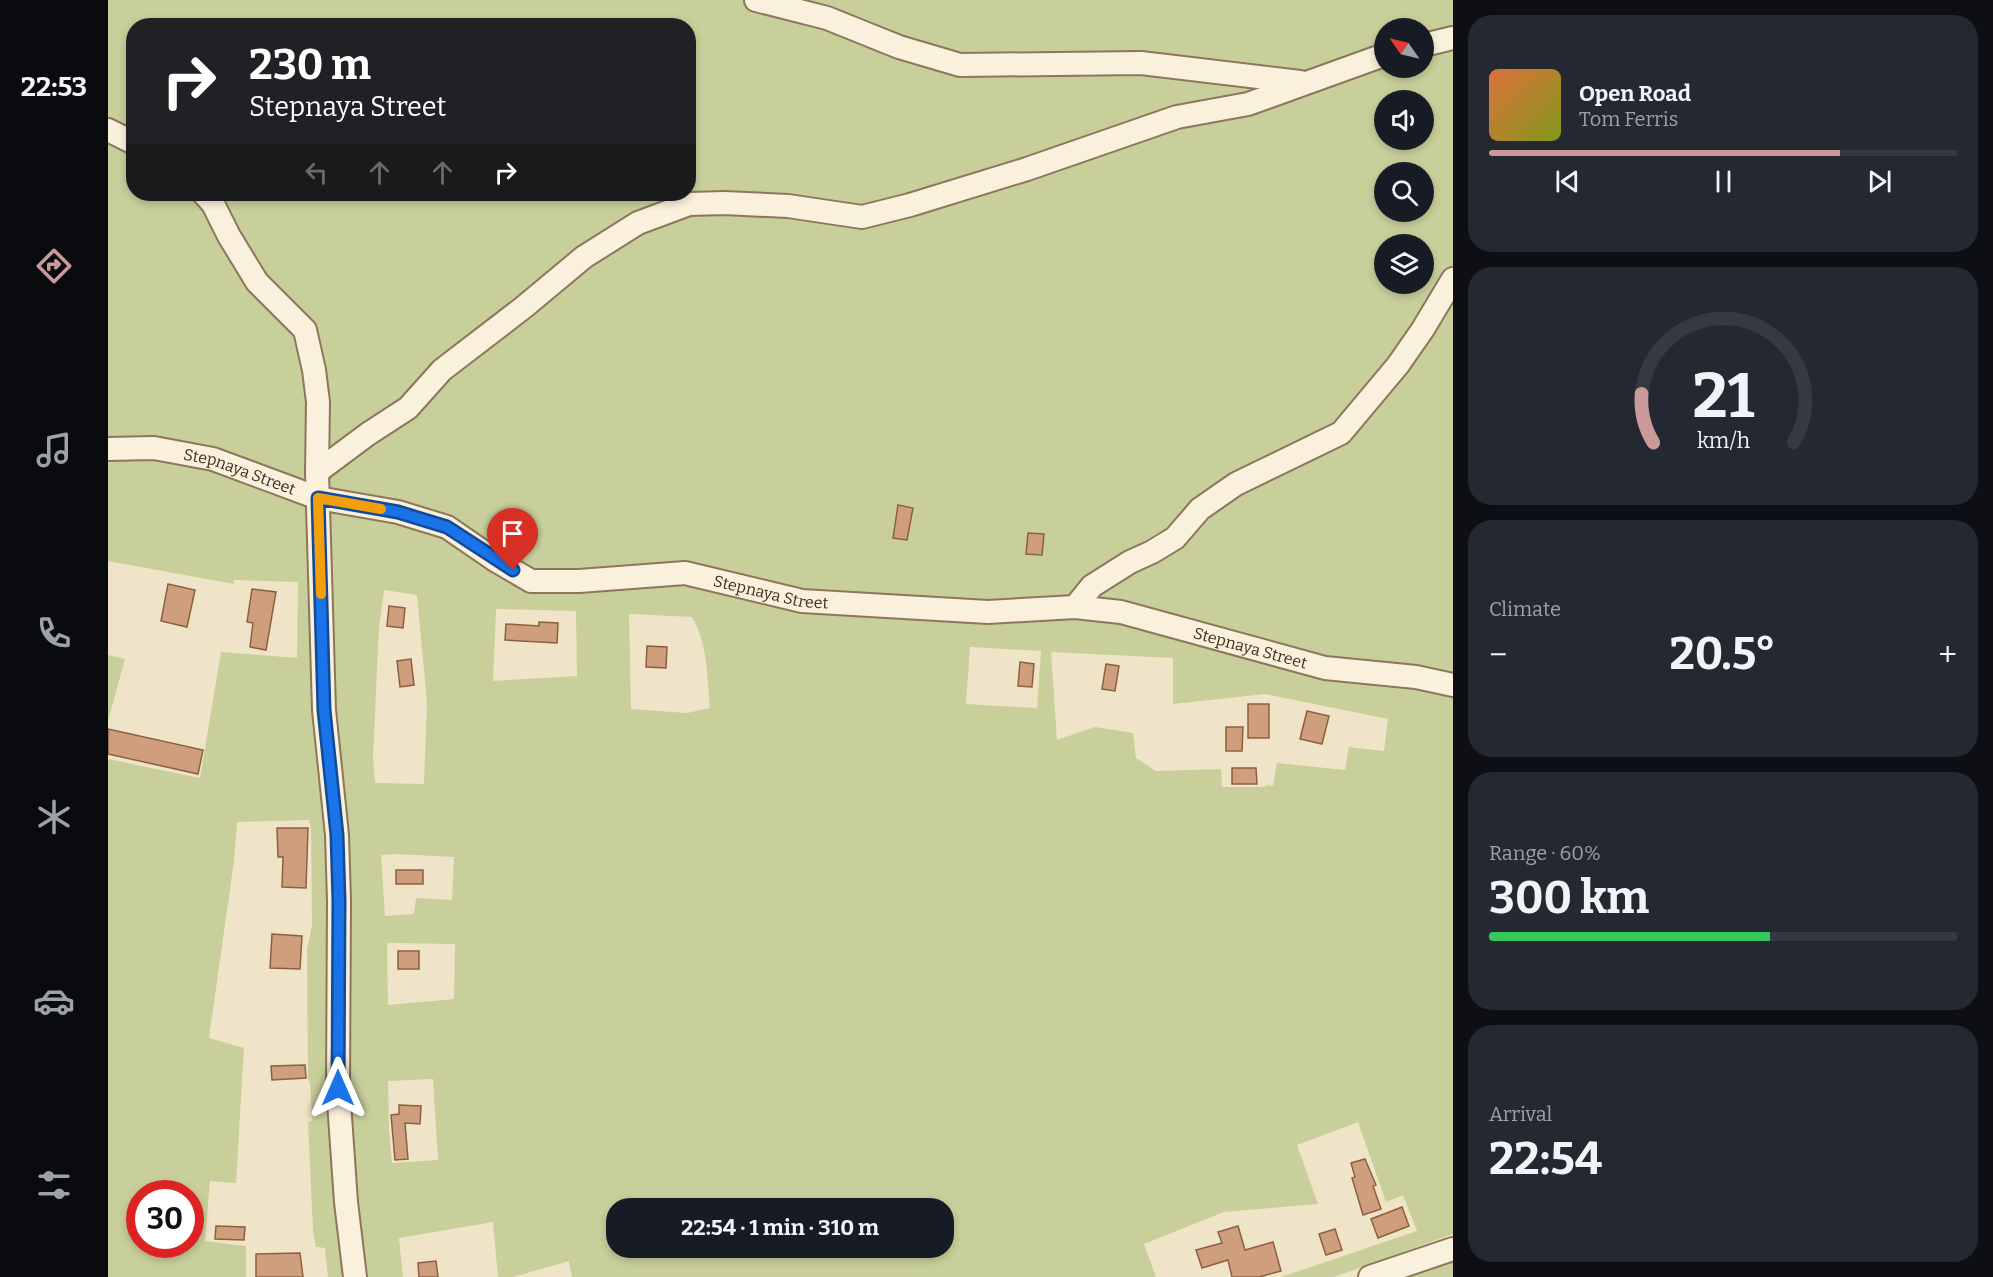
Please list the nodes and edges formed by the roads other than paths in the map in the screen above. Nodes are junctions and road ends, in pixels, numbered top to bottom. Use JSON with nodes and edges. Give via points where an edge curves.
{"nodes":[{"id":1,"x":756,"y":0,"type":"edge"},
{"id":2,"x":1453,"y":38,"type":"edge"},
{"id":3,"x":1434,"y":43,"type":"edge"},
{"id":4,"x":1374,"y":59,"type":"edge"},
{"id":5,"x":1308,"y":83,"type":"junction"},
{"id":6,"x":108,"y":130,"type":"edge"},
{"id":7,"x":126,"y":139,"type":"edge"},
{"id":8,"x":210,"y":201,"type":"edge"},
{"id":9,"x":1453,"y":279,"type":"edge"},
{"id":10,"x":108,"y":449,"type":"edge"},
{"id":11,"x":316,"y":472,"type":"junction"},
{"id":12,"x":318,"y":498,"type":"junction"},
{"id":13,"x":1076,"y":607,"type":"junction"},
{"id":14,"x":1453,"y":685,"type":"edge"},
{"id":15,"x":1453,"y":1249,"type":"edge"},
{"id":16,"x":356,"y":1277,"type":"edge"},
{"id":17,"x":1370,"y":1277,"type":"edge"}],
"edges":[{"from":1,"to":5,"type":"street","via":[[827,18],[899,47],[960,65],[1142,63]]},
{"from":2,"to":3,"type":"street"},
{"from":4,"to":5,"type":"street"},
{"from":5,"to":11,"type":"street","via":[[1248,104],[1177,117],[1027,170],[862,217],[788,206],[724,203],[689,204],[638,223],[584,257],[442,370],[408,408]]},
{"from":6,"to":7,"type":"street"},
{"from":8,"to":11,"type":"street","via":[[257,282],[305,330],[318,402]]},
{"from":9,"to":13,"type":"street","via":[[1398,365],[1341,433],[1236,484],[1200,509],[1175,538],[1092,586]]},
{"from":10,"to":12,"type":"street","name":"Stepnaya Street","via":[[154,448],[213,459]]},
{"from":11,"to":12,"type":"street"},
{"from":12,"to":13,"type":"street","name":"Stepnaya Street","via":[[398,512],[447,527],[531,581],[685,573],[802,601],[988,612]]},
{"from":12,"to":16,"type":"street","via":[[324,710],[337,835],[338,1088]]},
{"from":13,"to":14,"type":"street","name":"Stepnaya Street","via":[[1121,612],[1325,668],[1416,677]]},
{"from":15,"to":17,"type":"street"}]}
